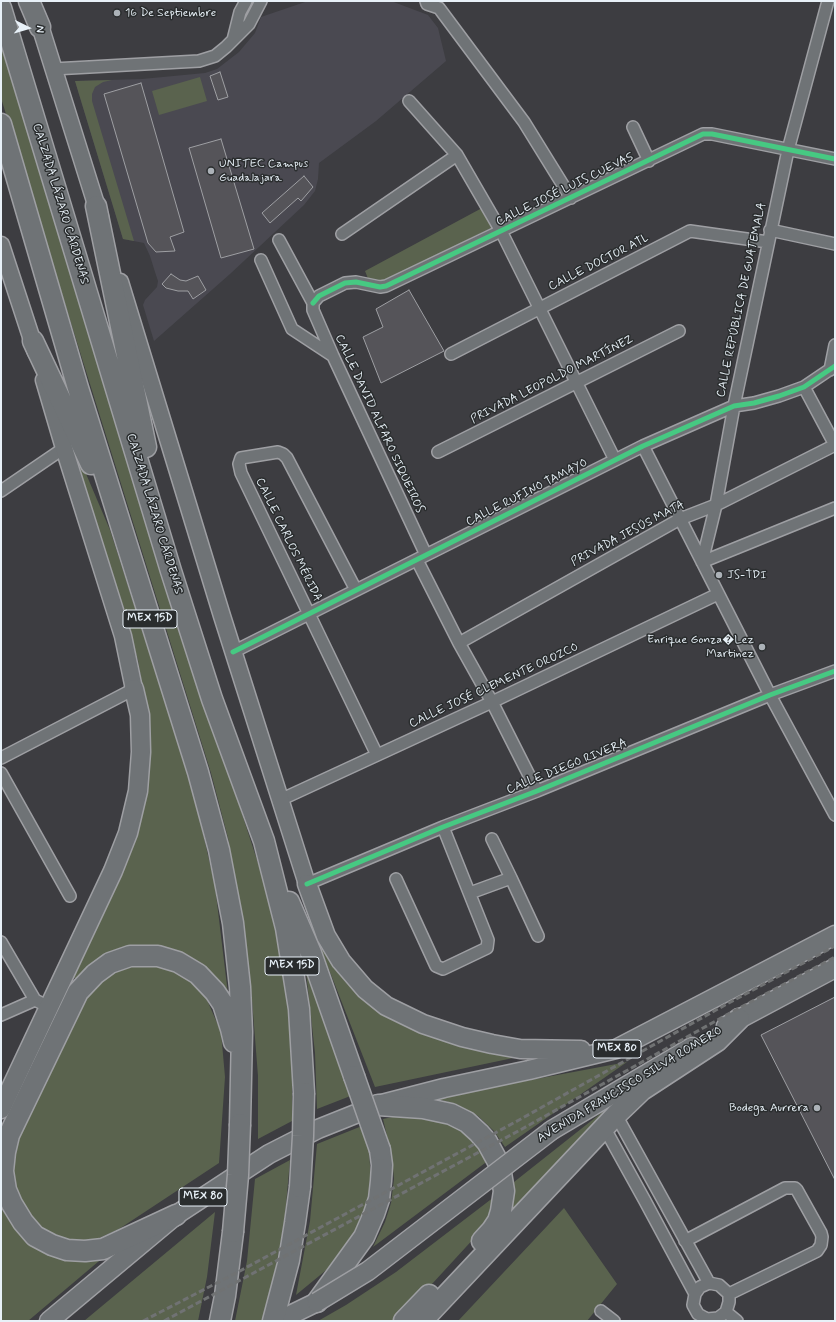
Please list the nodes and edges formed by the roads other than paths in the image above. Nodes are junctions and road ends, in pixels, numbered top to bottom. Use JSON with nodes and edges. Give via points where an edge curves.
{"nodes":[{"id":1,"x":28,"y":1,"type":"edge"},
{"id":2,"x":32,"y":1,"type":"edge"},
{"id":3,"x":236,"y":1,"type":"edge"},
{"id":4,"x":246,"y":1,"type":"edge"},
{"id":5,"x":261,"y":1,"type":"edge"},
{"id":6,"x":426,"y":1,"type":"edge"},
{"id":7,"x":828,"y":1,"type":"edge"},
{"id":8,"x":441,"y":4,"type":"edge"},
{"id":9,"x":1,"y":8,"type":"edge"},
{"id":10,"x":240,"y":12,"type":"junction"},
{"id":11,"x":249,"y":24,"type":"junction"},
{"id":12,"x":40,"y":27,"type":"junction"},
{"id":13,"x":232,"y":40,"type":"junction"},
{"id":14,"x":53,"y":69,"type":"junction"},
{"id":15,"x":409,"y":101,"type":"dead end"},
{"id":16,"x":1,"y":124,"type":"edge"},
{"id":17,"x":633,"y":127,"type":"dead end"},
{"id":18,"x":788,"y":150,"type":"junction"},
{"id":19,"x":457,"y":155,"type":"junction"},
{"id":20,"x":835,"y":159,"type":"edge"},
{"id":21,"x":649,"y":161,"type":"junction"},
{"id":22,"x":571,"y":198,"type":"junction"},
{"id":23,"x":96,"y":206,"type":"junction"},
{"id":24,"x":770,"y":230,"type":"junction"},
{"id":25,"x":501,"y":231,"type":"junction"},
{"id":26,"x":342,"y":234,"type":"dead end"},
{"id":27,"x":278,"y":240,"type":"dead end"},
{"id":28,"x":768,"y":242,"type":"junction"},
{"id":29,"x":835,"y":244,"type":"edge"},
{"id":30,"x":1,"y":246,"type":"edge"},
{"id":31,"x":261,"y":260,"type":"dead end"},
{"id":32,"x":313,"y":303,"type":"junction"},
{"id":33,"x":540,"y":308,"type":"junction"},
{"id":34,"x":679,"y":331,"type":"dead end"},
{"id":35,"x":33,"y":342,"type":"junction"},
{"id":36,"x":835,"y":345,"type":"edge"},
{"id":37,"x":451,"y":354,"type":"dead end"},
{"id":38,"x":333,"y":356,"type":"junction"},
{"id":39,"x":832,"y":368,"type":"edge"},
{"id":40,"x":576,"y":382,"type":"junction"},
{"id":41,"x":804,"y":387,"type":"junction"},
{"id":42,"x":734,"y":406,"type":"junction"},
{"id":43,"x":835,"y":445,"type":"edge"},
{"id":44,"x":643,"y":446,"type":"junction"},
{"id":45,"x":64,"y":448,"type":"junction"},
{"id":46,"x":438,"y":452,"type":"dead end"},
{"id":47,"x":615,"y":460,"type":"junction"},
{"id":48,"x":1,"y":491,"type":"edge"},
{"id":49,"x":716,"y":505,"type":"junction"},
{"id":50,"x":835,"y":508,"type":"edge"},
{"id":51,"x":680,"y":519,"type":"junction"},
{"id":52,"x":123,"y":532,"type":"junction"},
{"id":53,"x":422,"y":558,"type":"junction"},
{"id":54,"x":702,"y":562,"type":"junction"},
{"id":55,"x":171,"y":571,"type":"junction"},
{"id":56,"x":356,"y":590,"type":"junction"},
{"id":57,"x":718,"y":594,"type":"junction"},
{"id":58,"x":309,"y":614,"type":"junction"},
{"id":59,"x":460,"y":643,"type":"junction"},
{"id":60,"x":233,"y":652,"type":"junction"},
{"id":61,"x":835,"y":670,"type":"edge"},
{"id":62,"x":134,"y":689,"type":"junction"},
{"id":63,"x":770,"y":695,"type":"junction"},
{"id":64,"x":492,"y":702,"type":"junction"},
{"id":65,"x":377,"y":755,"type":"junction"},
{"id":66,"x":1,"y":758,"type":"edge"},
{"id":67,"x":1,"y":773,"type":"edge"},
{"id":68,"x":537,"y":791,"type":"junction"},
{"id":69,"x":280,"y":800,"type":"junction"},
{"id":70,"x":835,"y":815,"type":"edge"},
{"id":71,"x":443,"y":827,"type":"junction"},
{"id":72,"x":492,"y":839,"type":"dead end"},
{"id":73,"x":264,"y":841,"type":"junction"},
{"id":74,"x":511,"y":878,"type":"junction"},
{"id":75,"x":396,"y":879,"type":"dead end"},
{"id":76,"x":307,"y":884,"type":"junction"},
{"id":77,"x":470,"y":893,"type":"junction"},
{"id":78,"x":70,"y":896,"type":"dead end"},
{"id":79,"x":835,"y":935,"type":"edge"},
{"id":80,"x":538,"y":936,"type":"dead end"},
{"id":81,"x":1,"y":942,"type":"edge"},
{"id":82,"x":835,"y":968,"type":"edge"},
{"id":83,"x":42,"y":1003,"type":"junction"},
{"id":84,"x":1,"y":1015,"type":"edge"},
{"id":85,"x":739,"y":1019,"type":"junction"},
{"id":86,"x":616,"y":1049,"type":"junction"},
{"id":87,"x":241,"y":1082,"type":"junction"},
{"id":88,"x":378,"y":1105,"type":"junction"},
{"id":89,"x":1,"y":1108,"type":"edge"},
{"id":90,"x":610,"y":1121,"type":"junction"},
{"id":91,"x":659,"y":1194,"type":"junction"},
{"id":92,"x":645,"y":1201,"type":"junction"},
{"id":93,"x":176,"y":1215,"type":"junction"},
{"id":94,"x":685,"y":1241,"type":"junction"},
{"id":95,"x":709,"y":1283,"type":"junction"},
{"id":96,"x":695,"y":1294,"type":"junction"},
{"id":97,"x":729,"y":1294,"type":"junction"},
{"id":98,"x":317,"y":1302,"type":"junction"},
{"id":99,"x":601,"y":1311,"type":"dead end"},
{"id":100,"x":726,"y":1312,"type":"junction"},
{"id":101,"x":696,"y":1317,"type":"edge"},
{"id":102,"x":49,"y":1321,"type":"edge"},
{"id":103,"x":220,"y":1321,"type":"edge"},
{"id":104,"x":273,"y":1321,"type":"edge"},
{"id":105,"x":278,"y":1321,"type":"edge"},
{"id":106,"x":404,"y":1321,"type":"edge"},
{"id":107,"x":422,"y":1321,"type":"edge"},
{"id":108,"x":614,"y":1321,"type":"edge"},
{"id":109,"x":736,"y":1321,"type":"edge"}],
"edges":[{"from":1,"to":12,"type":"highway"},
{"from":2,"to":12,"type":"main road"},
{"from":3,"to":10,"type":"street"},
{"from":4,"to":10,"type":"street"},
{"from":5,"to":11,"type":"street"},
{"from":6,"to":8,"type":"street","via":[[428,4]]},
{"from":7,"to":18,"type":"street","name":"CALLE REPÚBLICA DE GUATEMALA"},
{"from":8,"to":22,"type":"street","via":[[524,122]]},
{"from":9,"to":55,"type":"highway","name":"CALZADA LÁZARO CÁRDENAS","number":"MEX 15D"},
{"from":10,"to":11,"type":"street"},
{"from":10,"to":13,"type":"street"},
{"from":11,"to":13,"type":"street"},
{"from":12,"to":14,"type":"main road"},
{"from":13,"to":14,"type":"street","via":[[215,56],[199,61]]},
{"from":14,"to":23,"type":"main road"},
{"from":15,"to":19,"type":"street"},
{"from":16,"to":52,"type":"highway","number":"MEX 15D"},
{"from":17,"to":21,"type":"street"},
{"from":18,"to":20,"type":"street","name":"CALLE JOSÉ LUIS CUEVAS"},
{"from":18,"to":21,"type":"street","name":"CALLE JOSÉ LUIS CUEVAS","via":[[703,134]]},
{"from":18,"to":24,"type":"street","name":"CALLE REPÚBLICA DE GUATEMALA"},
{"from":19,"to":25,"type":"street"},
{"from":19,"to":26,"type":"street"},
{"from":21,"to":22,"type":"street","name":"CALLE JOSÉ LUIS CUEVAS"},
{"from":22,"to":25,"type":"street","name":"CALLE JOSÉ LUIS CUEVAS"},
{"from":23,"to":55,"type":"highway"},
{"from":23,"to":60,"type":"main road"},
{"from":24,"to":28,"type":"street","name":"CALLE REPÚBLICA DE GUATEMALA"},
{"from":24,"to":29,"type":"street"},
{"from":25,"to":32,"type":"street","name":"CALLE JOSÉ LUIS CUEVAS","via":[[386,286],[344,283],[319,296]]},
{"from":25,"to":33,"type":"street"},
{"from":27,"to":32,"type":"street","name":"CALLE DAVID ALFARO SIQUEIROS"},
{"from":28,"to":33,"type":"street","name":"CALLE DOCTOR ATL","via":[[690,231]]},
{"from":28,"to":42,"type":"street","name":"CALLE REPÚBLICA DE GUATEMALA"},
{"from":30,"to":35,"type":"main road"},
{"from":31,"to":38,"type":"street","via":[[292,329]]},
{"from":32,"to":38,"type":"street","name":"CALLE DAVID ALFARO SIQUEIROS","via":[[313,310]]},
{"from":33,"to":37,"type":"street","name":"CALLE DOCTOR ATL"},
{"from":33,"to":40,"type":"street"},
{"from":34,"to":40,"type":"street","name":"PRIVADA LEOPOLDO MARTÍNEZ"},
{"from":35,"to":45,"type":"main road"},
{"from":35,"to":52,"type":"highway"},
{"from":36,"to":39,"type":"street"},
{"from":38,"to":53,"type":"street","name":"CALLE DAVID ALFARO SIQUEIROS"},
{"from":39,"to":41,"type":"street","name":"CALLE RUFINO TAMAYO"},
{"from":40,"to":46,"type":"street","name":"PRIVADA LEOPOLDO MARTÍNEZ"},
{"from":40,"to":47,"type":"street"},
{"from":41,"to":42,"type":"street","name":"CALLE RUFINO TAMAYO","via":[[754,403]]},
{"from":41,"to":43,"type":"street"},
{"from":42,"to":44,"type":"street","name":"CALLE RUFINO TAMAYO"},
{"from":42,"to":49,"type":"street","name":"CALLE REPÚBLICA DE GUATEMALA"},
{"from":43,"to":49,"type":"street","name":"PRIVADA JESÚS MATA"},
{"from":44,"to":47,"type":"street","name":"CALLE RUFINO TAMAYO"},
{"from":44,"to":51,"type":"street"},
{"from":45,"to":48,"type":"street"},
{"from":45,"to":62,"type":"main road","via":[[123,636]]},
{"from":47,"to":53,"type":"street","name":"CALLE RUFINO TAMAYO"},
{"from":49,"to":51,"type":"street","name":"PRIVADA JESÚS MATA"},
{"from":49,"to":54,"type":"street","name":"CALLE REPÚBLICA DE GUATEMALA"},
{"from":50,"to":54,"type":"street"},
{"from":51,"to":54,"type":"street"},
{"from":51,"to":59,"type":"street","name":"PRIVADA JESÚS MATA"},
{"from":52,"to":87,"type":"highway","number":"MEX 15D","via":[[198,772],[219,850],[233,923],[240,987]]},
{"from":53,"to":56,"type":"street","name":"CALLE RUFINO TAMAYO"},
{"from":53,"to":59,"type":"street","name":"CALLE DAVID ALFARO SIQUEIROS"},
{"from":54,"to":57,"type":"street"},
{"from":55,"to":73,"type":"highway","name":"CALZADA LÁZARO CÁRDENAS","number":"MEX 15D","via":[[212,698]]},
{"from":56,"to":58,"type":"street","name":"CALLE RUFINO TAMAYO"},
{"from":56,"to":58,"type":"street","name":"CALLE CARLOS MÉRIDA","via":[[287,458],[278,452],[243,457],[239,464],[241,473]]},
{"from":57,"to":63,"type":"street"},
{"from":57,"to":64,"type":"street","name":"CALLE JOSÉ CLEMENTE OROZCO"},
{"from":58,"to":60,"type":"street","name":"CALLE RUFINO TAMAYO"},
{"from":58,"to":65,"type":"street","name":"CALLE CARLOS MÉRIDA"},
{"from":59,"to":64,"type":"street","name":"CALLE DAVID ALFARO SIQUEIROS"},
{"from":60,"to":69,"type":"main road"},
{"from":61,"to":63,"type":"street","name":"CALLE DIEGO RIVERA"},
{"from":62,"to":66,"type":"street"},
{"from":62,"to":83,"type":"main road","via":[[140,715],[141,752],[138,791],[128,833],[113,871]]},
{"from":63,"to":68,"type":"street","name":"CALLE DIEGO RIVERA"},
{"from":63,"to":70,"type":"street"},
{"from":64,"to":65,"type":"street","name":"CALLE JOSÉ CLEMENTE OROZCO"},
{"from":64,"to":68,"type":"street","name":"CALLE DAVID ALFARO SIQUEIROS"},
{"from":65,"to":69,"type":"street","name":"CALLE JOSÉ CLEMENTE OROZCO"},
{"from":67,"to":78,"type":"street"},
{"from":68,"to":71,"type":"street","name":"CALLE DIEGO RIVERA"},
{"from":69,"to":76,"type":"main road"},
{"from":71,"to":76,"type":"street","name":"CALLE DIEGO RIVERA"},
{"from":71,"to":77,"type":"street"},
{"from":72,"to":74,"type":"street"},
{"from":73,"to":98,"type":"highway","bridge":true,"via":[[311,953],[380,1150],[382,1165],[379,1199],[364,1237]]},
{"from":73,"to":104,"type":"highway","name":"CALZADA LÁZARO CÁRDENAS","number":"MEX 15D","bridge":true,"via":[[286,928],[299,1009],[304,1093],[300,1187],[289,1260]]},
{"from":74,"to":77,"type":"street"},
{"from":74,"to":80,"type":"street"},
{"from":75,"to":77,"type":"street","via":[[436,966],[441,969],[485,950],[488,945]]},
{"from":76,"to":86,"type":"main road","via":[[326,936],[341,961],[365,990],[386,1006],[423,1024],[492,1044],[520,1049]]},
{"from":79,"to":86,"type":"main road","number":"MEX 80"},
{"from":81,"to":83,"type":"street"},
{"from":82,"to":85,"type":"main road","name":"AVENIDA FRANCISCO SILVA ROMERO","number":"MEX 80"},
{"from":83,"to":84,"type":"street"},
{"from":83,"to":89,"type":"main road"},
{"from":85,"to":90,"type":"highway","via":[[717,1041],[642,1090]]},
{"from":85,"to":98,"type":"main road","name":"AVENIDA FRANCISCO SILVA ROMERO","number":"MEX 80","bridge":true,"via":[[552,1130],[368,1270]]},
{"from":86,"to":88,"type":"main road","number":"MEX 80"},
{"from":87,"to":93,"type":"highway","via":[[231,1029],[223,1004],[198,974],[178,962],[158,956],[130,956],[110,963],[78,992],[9,1135],[3,1171],[6,1190],[12,1204],[35,1236],[67,1250],[103,1249]]},
{"from":87,"to":103,"type":"highway","number":"MEX 15D","bridge":true,"via":[[233,1232]]},
{"from":88,"to":93,"type":"main road","number":"MEX 80","via":[[318,1129],[268,1154]]},
{"from":88,"to":106,"type":"highway","via":[[437,1110],[467,1122],[480,1133],[498,1162],[504,1191],[498,1221],[492,1230]]},
{"from":90,"to":91,"type":"street"},
{"from":90,"to":92,"type":"street"},
{"from":90,"to":107,"type":"highway"},
{"from":91,"to":92,"type":"street"},
{"from":91,"to":94,"type":"street"},
{"from":92,"to":96,"type":"street"},
{"from":93,"to":102,"type":"main road","number":"MEX 80"},
{"from":94,"to":95,"type":"street"},
{"from":94,"to":97,"type":"street","via":[[785,1188],[797,1190],[821,1233],[821,1245],[817,1251]]},
{"from":95,"to":96,"type":"street","via":[[700,1287]]},
{"from":95,"to":97,"type":"street","via":[[719,1285]]},
{"from":96,"to":101,"type":"street"},
{"from":97,"to":100,"type":"street"},
{"from":98,"to":105,"type":"main road","number":"MEX 80"},
{"from":99,"to":108,"type":"street"},
{"from":100,"to":101,"type":"street","via":[[712,1319]]},
{"from":100,"to":109,"type":"street"}]}
